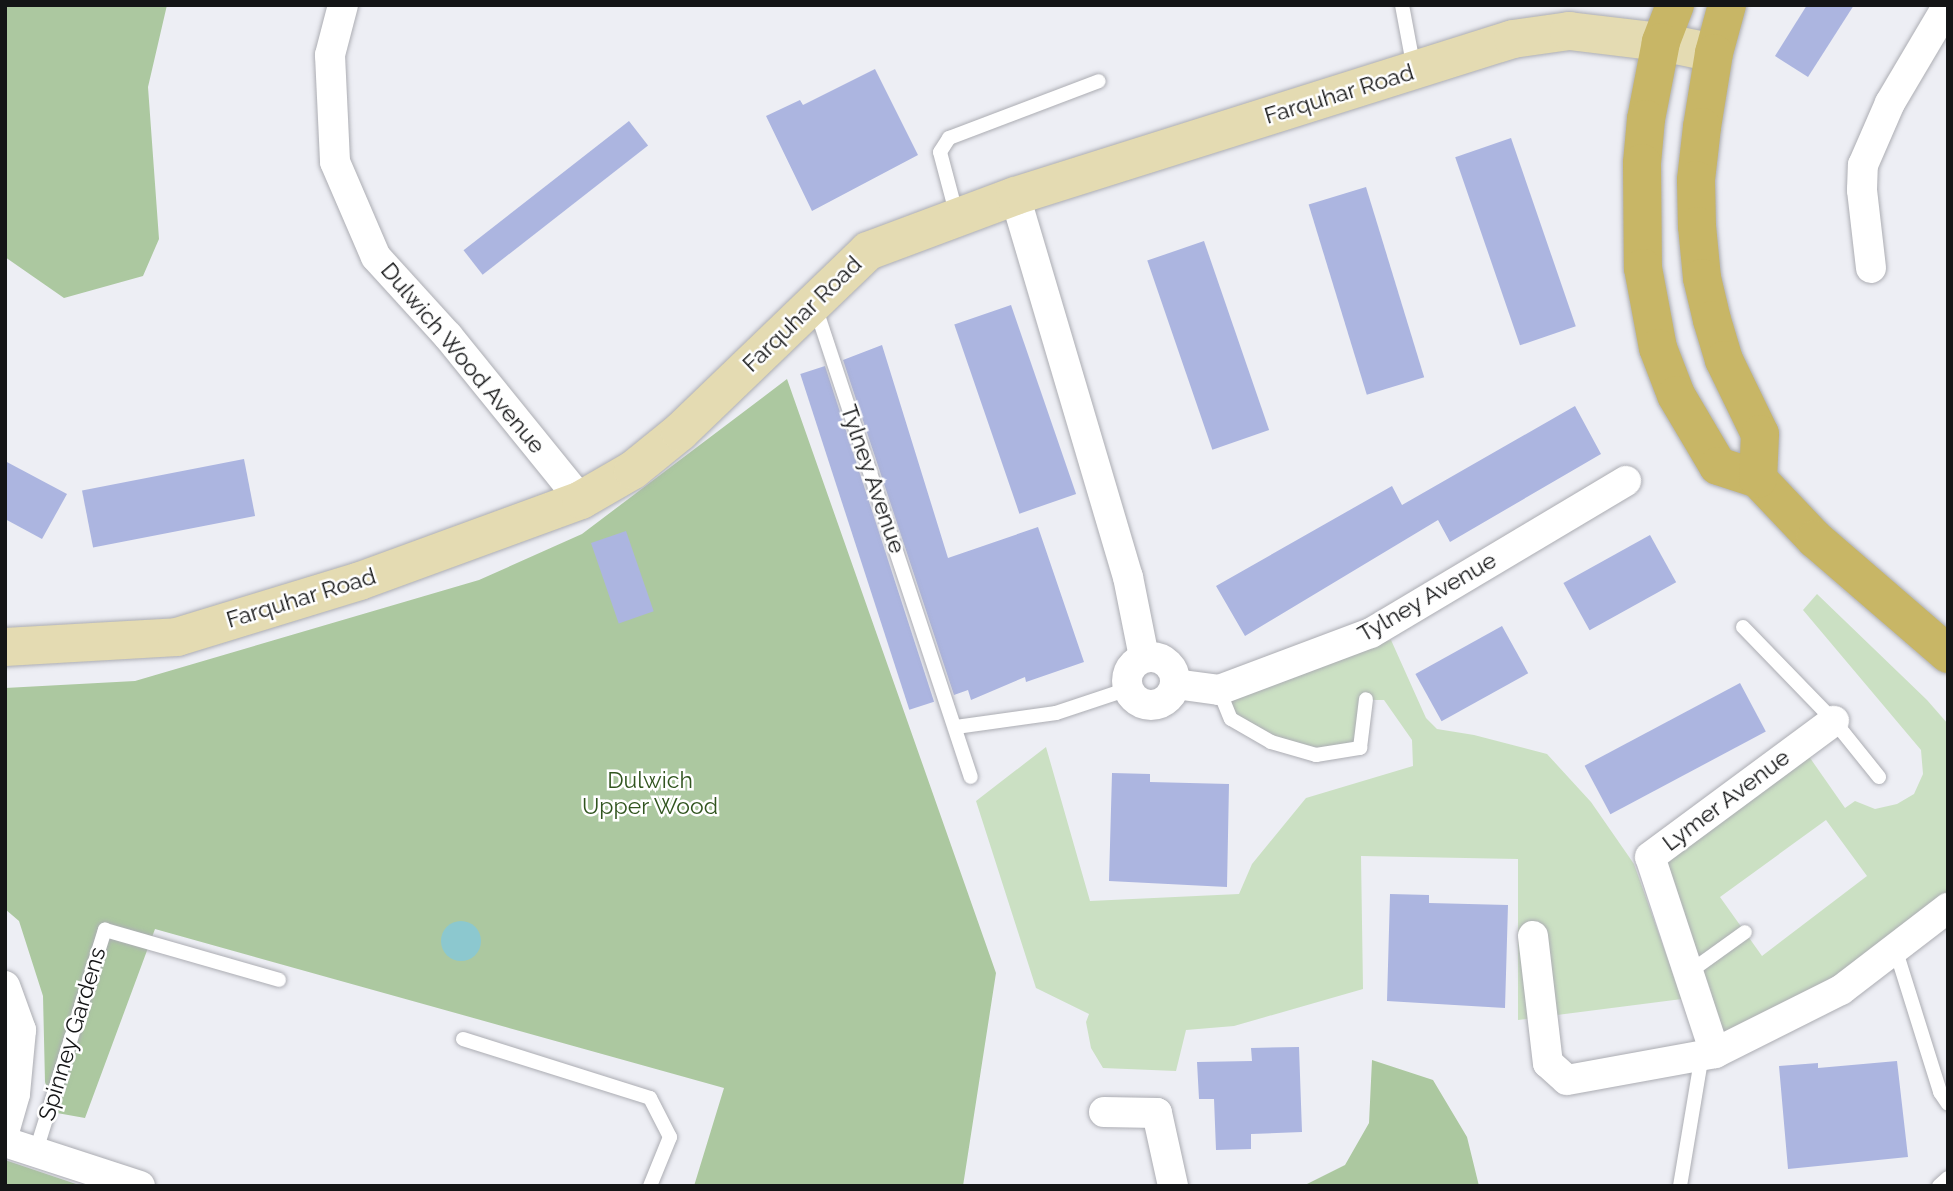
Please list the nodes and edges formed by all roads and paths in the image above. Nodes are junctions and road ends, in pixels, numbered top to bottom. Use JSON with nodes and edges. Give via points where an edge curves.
{"nodes":[{"id":1,"x":343,"y":5,"type":"edge"},
{"id":2,"x":1402,"y":5,"type":"edge"},
{"id":3,"x":1675,"y":5,"type":"edge"},
{"id":4,"x":1727,"y":5,"type":"edge"},
{"id":5,"x":1948,"y":5,"type":"edge"},
{"id":6,"x":1661,"y":42,"type":"junction"},
{"id":7,"x":1714,"y":53,"type":"junction"},
{"id":8,"x":1415,"y":70,"type":"junction"},
{"id":9,"x":1099,"y":81,"type":"dead end"},
{"id":10,"x":1015,"y":196,"type":"junction"},
{"id":11,"x":957,"y":218,"type":"junction"},
{"id":12,"x":1871,"y":268,"type":"dead end"},
{"id":13,"x":814,"y":301,"type":"junction"},
{"id":14,"x":1758,"y":479,"type":"junction"},
{"id":15,"x":1626,"y":481,"type":"dead end"},
{"id":16,"x":581,"y":500,"type":"junction"},
{"id":17,"x":1743,"y":627,"type":"dead end"},
{"id":18,"x":5,"y":647,"type":"edge"},
{"id":19,"x":1948,"y":654,"type":"edge"},
{"id":20,"x":1144,"y":657,"type":"junction"},
{"id":21,"x":1175,"y":684,"type":"junction"},
{"id":22,"x":1128,"y":688,"type":"junction"},
{"id":23,"x":1219,"y":690,"type":"junction"},
{"id":24,"x":1366,"y":699,"type":"dead end"},
{"id":25,"x":1834,"y":721,"type":"junction"},
{"id":26,"x":956,"y":727,"type":"junction"},
{"id":27,"x":971,"y":777,"type":"dead end"},
{"id":28,"x":1879,"y":777,"type":"dead end"},
{"id":29,"x":1948,"y":908,"type":"edge"},
{"id":30,"x":1745,"y":932,"type":"dead end"},
{"id":31,"x":1533,"y":936,"type":"dead end"},
{"id":32,"x":1895,"y":948,"type":"junction"},
{"id":33,"x":1688,"y":973,"type":"junction"},
{"id":34,"x":279,"y":980,"type":"dead end"},
{"id":35,"x":5,"y":986,"type":"edge"},
{"id":36,"x":463,"y":1039,"type":"dead end"},
{"id":37,"x":1709,"y":1054,"type":"junction"},
{"id":38,"x":1948,"y":1104,"type":"edge"},
{"id":39,"x":1104,"y":1112,"type":"dead end"},
{"id":40,"x":5,"y":1130,"type":"edge"},
{"id":41,"x":5,"y":1142,"type":"edge"},
{"id":42,"x":36,"y":1152,"type":"junction"},
{"id":43,"x":1948,"y":1178,"type":"edge"},
{"id":44,"x":140,"y":1186,"type":"edge"},
{"id":45,"x":650,"y":1186,"type":"edge"},
{"id":46,"x":1173,"y":1186,"type":"edge"},
{"id":47,"x":1680,"y":1186,"type":"edge"},
{"id":48,"x":1939,"y":1186,"type":"edge"}],
"edges":[{"from":1,"to":16,"type":"street","name":"Dulwich Wood Avenue","via":[[330,55],[335,162],[376,257],[448,336]]},
{"from":2,"to":8,"type":"lane"},
{"from":3,"to":6,"type":"main road"},
{"from":4,"to":7,"type":"main road"},
{"from":5,"to":12,"type":"street","via":[[1890,103],[1863,166]]},
{"from":6,"to":7,"type":"street","name":"Farquhar Road"},
{"from":6,"to":8,"type":"street","name":"Farquhar Road","via":[[1569,31],[1513,39]]},
{"from":6,"to":14,"type":"main road","via":[[1642,163],[1643,268],[1649,310],[1676,395],[1718,466]]},
{"from":7,"to":14,"type":"main road","via":[[1696,180],[1702,278],[1724,360],[1760,434]]},
{"from":8,"to":10,"type":"street","name":"Farquhar Road"},
{"from":9,"to":11,"type":"lane","via":[[949,138],[940,152]]},
{"from":10,"to":11,"type":"street","name":"Farquhar Road"},
{"from":10,"to":20,"type":"street","via":[[1128,578]]},
{"from":11,"to":13,"type":"street","name":"Farquhar Road","via":[[868,251]]},
{"from":13,"to":16,"type":"street","name":"Farquhar Road","via":[[680,432],[633,470]]},
{"from":13,"to":26,"type":"lane","name":"Tylney Avenue"},
{"from":14,"to":19,"type":"main road","via":[[1815,538]]},
{"from":15,"to":23,"type":"street","name":"Tylney Avenue","via":[[1371,633]]},
{"from":16,"to":18,"type":"street","name":"Farquhar Road","via":[[360,581],[177,637]]},
{"from":17,"to":25,"type":"lane"},
{"from":20,"to":21,"type":"street","via":[[1163,659]]},
{"from":20,"to":22,"type":"street","via":[[1129,670]]},
{"from":21,"to":22,"type":"street","via":[[1166,700],[1149,705]]},
{"from":21,"to":23,"type":"street","name":"Tylney Avenue"},
{"from":22,"to":26,"type":"lane","via":[[1056,713]]},
{"from":23,"to":24,"type":"lane","via":[[1231,719],[1271,742],[1316,755],[1360,748]]},
{"from":25,"to":28,"type":"lane"},
{"from":25,"to":33,"type":"street","name":"Lymer Avenue","via":[[1650,857]]},
{"from":26,"to":27,"type":"lane","name":"Tylney Avenue"},
{"from":29,"to":32,"type":"street"},
{"from":30,"to":33,"type":"lane"},
{"from":31,"to":37,"type":"street","via":[[1548,1063],[1567,1080]]},
{"from":32,"to":37,"type":"street","via":[[1841,990]]},
{"from":32,"to":38,"type":"lane","via":[[1940,1092]]},
{"from":33,"to":37,"type":"street","name":"Lymer Avenue"},
{"from":34,"to":42,"type":"lane","name":"Spinney Gardens","via":[[105,930]]},
{"from":35,"to":40,"type":"street","via":[[21,1030],[15,1094]]},
{"from":36,"to":45,"type":"lane","via":[[650,1098],[670,1137]]},
{"from":37,"to":47,"type":"lane"},
{"from":39,"to":46,"type":"street","via":[[1157,1114]]},
{"from":41,"to":42,"type":"street","name":"Spinney Gardens"},
{"from":42,"to":44,"type":"street","name":"Spinney Gardens"},
{"from":43,"to":48,"type":"lane"}]}
